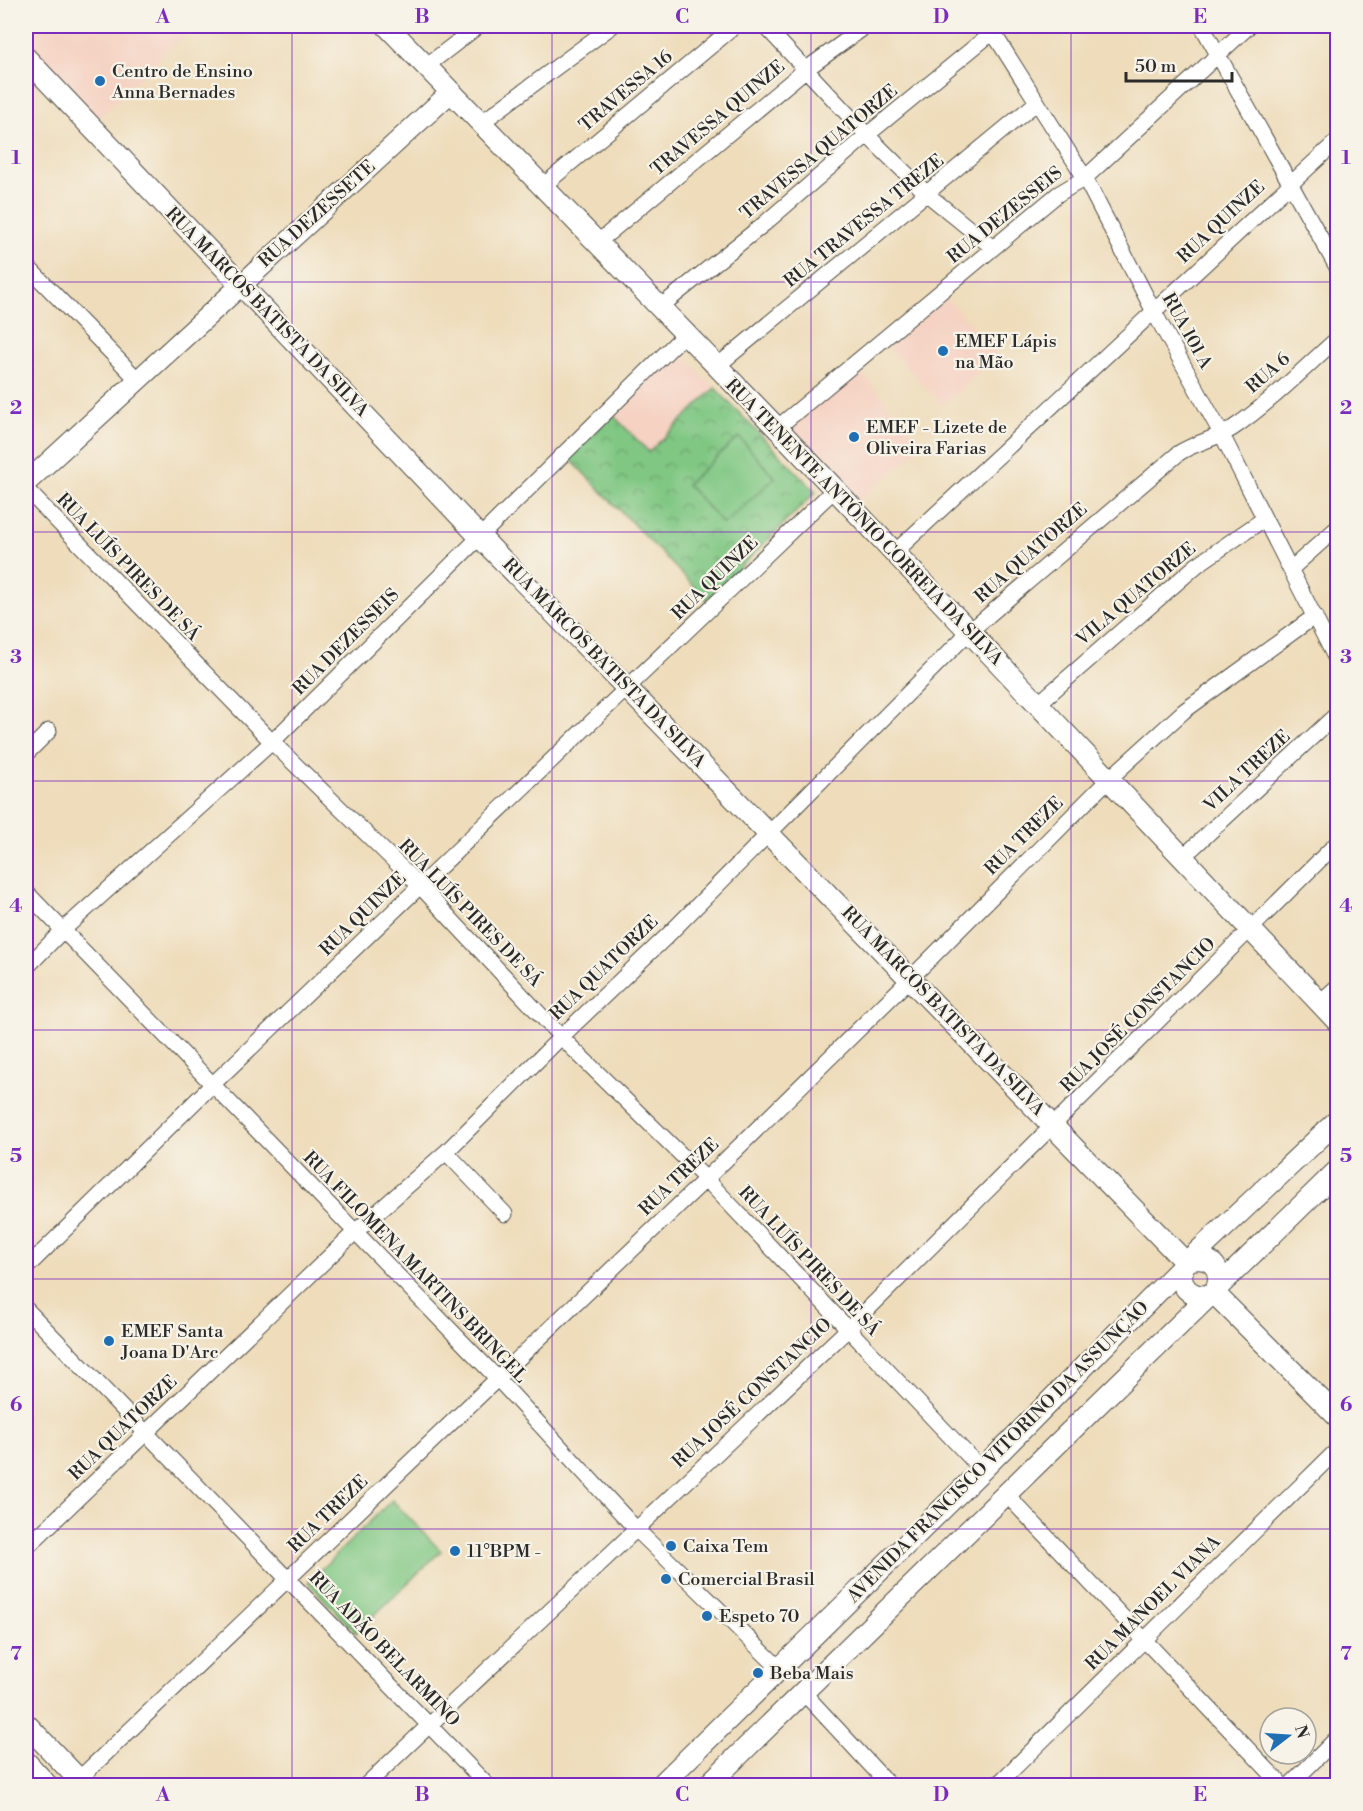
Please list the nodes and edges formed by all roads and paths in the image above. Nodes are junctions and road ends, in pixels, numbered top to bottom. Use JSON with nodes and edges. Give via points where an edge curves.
{"nodes":[{"id":1,"x":387,"y":26,"type":"edge"},
{"id":2,"x":478,"y":26,"type":"edge"},
{"id":3,"x":612,"y":26,"type":"edge"},
{"id":4,"x":735,"y":26,"type":"edge"},
{"id":5,"x":765,"y":26,"type":"edge"},
{"id":6,"x":866,"y":26,"type":"edge"},
{"id":7,"x":1202,"y":26,"type":"edge"},
{"id":8,"x":1249,"y":26,"type":"edge"},
{"id":9,"x":994,"y":28,"type":"edge"},
{"id":10,"x":1218,"y":54,"type":"junction"},
{"id":11,"x":26,"y":58,"type":"edge"},
{"id":12,"x":425,"y":67,"type":"junction"},
{"id":13,"x":806,"y":70,"type":"junction"},
{"id":14,"x":450,"y":93,"type":"junction"},
{"id":15,"x":1036,"y":104,"type":"junction"},
{"id":16,"x":481,"y":123,"type":"junction"},
{"id":17,"x":867,"y":135,"type":"junction"},
{"id":18,"x":1338,"y":140,"type":"edge"},
{"id":19,"x":1084,"y":178,"type":"junction"},
{"id":20,"x":1290,"y":185,"type":"junction"},
{"id":21,"x":543,"y":186,"type":"junction"},
{"id":22,"x":927,"y":194,"type":"junction"},
{"id":23,"x":597,"y":243,"type":"junction"},
{"id":24,"x":993,"y":248,"type":"junction"},
{"id":25,"x":26,"y":265,"type":"edge"},
{"id":26,"x":1338,"y":269,"type":"edge"},
{"id":27,"x":241,"y":284,"type":"junction"},
{"id":28,"x":660,"y":307,"type":"junction"},
{"id":29,"x":1154,"y":312,"type":"junction"},
{"id":30,"x":684,"y":334,"type":"junction"},
{"id":31,"x":1338,"y":338,"type":"edge"},
{"id":32,"x":716,"y":367,"type":"junction"},
{"id":33,"x":137,"y":379,"type":"junction"},
{"id":34,"x":777,"y":428,"type":"junction"},
{"id":35,"x":1222,"y":435,"type":"junction"},
{"id":36,"x":26,"y":483,"type":"edge"},
{"id":37,"x":26,"y":489,"type":"edge"},
{"id":38,"x":834,"y":490,"type":"junction"},
{"id":39,"x":1264,"y":519,"type":"junction"},
{"id":40,"x":1338,"y":527,"type":"edge"},
{"id":41,"x":480,"y":537,"type":"junction"},
{"id":42,"x":894,"y":553,"type":"junction"},
{"id":43,"x":1291,"y":569,"type":"junction"},
{"id":44,"x":1315,"y":616,"type":"junction"},
{"id":45,"x":969,"y":632,"type":"junction"},
{"id":46,"x":1338,"y":663,"type":"edge"},
{"id":47,"x":629,"y":687,"type":"junction"},
{"id":48,"x":1038,"y":704,"type":"junction"},
{"id":49,"x":1338,"y":713,"type":"edge"},
{"id":50,"x":49,"y":731,"type":"dead end"},
{"id":51,"x":272,"y":742,"type":"junction"},
{"id":52,"x":26,"y":754,"type":"edge"},
{"id":53,"x":1108,"y":778,"type":"junction"},
{"id":54,"x":770,"y":833,"type":"junction"},
{"id":55,"x":1338,"y":842,"type":"edge"},
{"id":56,"x":1183,"y":857,"type":"junction"},
{"id":57,"x":420,"y":886,"type":"junction"},
{"id":58,"x":26,"y":892,"type":"edge"},
{"id":59,"x":63,"y":930,"type":"junction"},
{"id":60,"x":1251,"y":930,"type":"junction"},
{"id":61,"x":26,"y":968,"type":"edge"},
{"id":62,"x":911,"y":978,"type":"junction"},
{"id":63,"x":1338,"y":986,"type":"edge"},
{"id":64,"x":1319,"y":1003,"type":"junction"},
{"id":65,"x":1338,"y":1022,"type":"edge"},
{"id":66,"x":561,"y":1037,"type":"junction"},
{"id":67,"x":212,"y":1085,"type":"junction"},
{"id":68,"x":1338,"y":1120,"type":"edge"},
{"id":69,"x":1054,"y":1126,"type":"junction"},
{"id":70,"x":446,"y":1152,"type":"junction"},
{"id":71,"x":1338,"y":1170,"type":"edge"},
{"id":72,"x":706,"y":1179,"type":"junction"},
{"id":73,"x":505,"y":1214,"type":"dead end"},
{"id":74,"x":354,"y":1232,"type":"junction"},
{"id":75,"x":1186,"y":1263,"type":"junction"},
{"id":76,"x":26,"y":1268,"type":"edge"},
{"id":77,"x":1213,"y":1291,"type":"junction"},
{"id":78,"x":26,"y":1309,"type":"edge"},
{"id":79,"x":847,"y":1330,"type":"junction"},
{"id":80,"x":496,"y":1377,"type":"junction"},
{"id":81,"x":1338,"y":1417,"type":"edge"},
{"id":82,"x":145,"y":1433,"type":"junction"},
{"id":83,"x":1338,"y":1449,"type":"edge"},
{"id":84,"x":982,"y":1470,"type":"junction"},
{"id":85,"x":1006,"y":1494,"type":"junction"},
{"id":86,"x":928,"y":1523,"type":"junction"},
{"id":87,"x":636,"y":1529,"type":"junction"},
{"id":88,"x":952,"y":1545,"type":"junction"},
{"id":89,"x":26,"y":1548,"type":"edge"},
{"id":90,"x":289,"y":1580,"type":"junction"},
{"id":91,"x":1144,"y":1640,"type":"junction"},
{"id":92,"x":779,"y":1668,"type":"junction"},
{"id":93,"x":802,"y":1691,"type":"junction"},
{"id":94,"x":429,"y":1723,"type":"junction"},
{"id":95,"x":26,"y":1724,"type":"edge"},
{"id":96,"x":1338,"y":1737,"type":"edge"},
{"id":97,"x":26,"y":1762,"type":"edge"},
{"id":98,"x":82,"y":1782,"type":"edge"},
{"id":99,"x":48,"y":1785,"type":"edge"},
{"id":100,"x":364,"y":1785,"type":"edge"},
{"id":101,"x":488,"y":1785,"type":"edge"},
{"id":102,"x":660,"y":1785,"type":"edge"},
{"id":103,"x":707,"y":1785,"type":"edge"},
{"id":104,"x":890,"y":1785,"type":"edge"},
{"id":105,"x":996,"y":1785,"type":"edge"},
{"id":106,"x":1283,"y":1785,"type":"edge"},
{"id":107,"x":1289,"y":1785,"type":"edge"}],
"edges":[{"from":1,"to":12,"type":"main road","name":"RUA TENENTE ANTÔNIO CORREIA DA SILVA"},
{"from":2,"to":12,"type":"street"},
{"from":3,"to":16,"type":"street"},
{"from":4,"to":21,"type":"street","name":"TRAVESSA 16"},
{"from":5,"to":13,"type":"street"},
{"from":6,"to":13,"type":"street","name":"TRAVESSA QUINZE"},
{"from":7,"to":10,"type":"street"},
{"from":8,"to":10,"type":"street","name":"RUA DEZESSEIS"},
{"from":9,"to":15,"type":"street","name":"RUA 101 A"},
{"from":9,"to":17,"type":"street","name":"TRAVESSA QUATORZE"},
{"from":10,"to":19,"type":"street","name":"RUA DEZESSEIS"},
{"from":10,"to":20,"type":"street"},
{"from":11,"to":27,"type":"main road","name":"RUA MARCOS BATISTA DA SILVA"},
{"from":12,"to":14,"type":"main road","name":"RUA TENENTE ANTÔNIO CORREIA DA SILVA"},
{"from":13,"to":17,"type":"street"},
{"from":13,"to":23,"type":"street","name":"TRAVESSA QUINZE"},
{"from":14,"to":16,"type":"main road","name":"RUA TENENTE ANTÔNIO CORREIA DA SILVA"},
{"from":14,"to":27,"type":"street","name":"RUA DEZESSETE"},
{"from":15,"to":19,"type":"street","name":"RUA 101 A"},
{"from":15,"to":22,"type":"street","name":"RUA TRAVESSA TREZE"},
{"from":16,"to":21,"type":"main road","name":"RUA TENENTE ANTÔNIO CORREIA DA SILVA"},
{"from":17,"to":22,"type":"street"},
{"from":17,"to":28,"type":"street","name":"TRAVESSA QUATORZE"},
{"from":18,"to":20,"type":"street","name":"RUA QUINZE"},
{"from":19,"to":24,"type":"street","name":"RUA DEZESSEIS","via":[[1058,194]]},
{"from":19,"to":29,"type":"street","name":"RUA 101 A"},
{"from":20,"to":26,"type":"street"},
{"from":20,"to":29,"type":"street","name":"RUA QUINZE"},
{"from":21,"to":23,"type":"main road","name":"RUA TENENTE ANTÔNIO CORREIA DA SILVA"},
{"from":22,"to":24,"type":"street"},
{"from":22,"to":32,"type":"street","name":"RUA TRAVESSA TREZE"},
{"from":23,"to":28,"type":"main road","name":"RUA TENENTE ANTÔNIO CORREIA DA SILVA"},
{"from":24,"to":34,"type":"street","name":"RUA DEZESSEIS"},
{"from":25,"to":33,"type":"street"},
{"from":27,"to":33,"type":"street","name":"RUA DEZESSETE"},
{"from":27,"to":41,"type":"main road","name":"RUA MARCOS BATISTA DA SILVA"},
{"from":28,"to":30,"type":"main road","name":"RUA TENENTE ANTÔNIO CORREIA DA SILVA"},
{"from":29,"to":35,"type":"street","name":"RUA 101 A"},
{"from":29,"to":42,"type":"street","name":"RUA QUINZE"},
{"from":30,"to":32,"type":"main road","name":"RUA TENENTE ANTÔNIO CORREIA DA SILVA"},
{"from":30,"to":41,"type":"street","name":"RUA DEZESSEIS"},
{"from":31,"to":35,"type":"street","name":"RUA 6"},
{"from":32,"to":34,"type":"main road","name":"RUA TENENTE ANTÔNIO CORREIA DA SILVA"},
{"from":33,"to":36,"type":"street","name":"RUA DEZESSETE"},
{"from":34,"to":38,"type":"main road","name":"RUA TENENTE ANTÔNIO CORREIA DA SILVA"},
{"from":35,"to":39,"type":"street","name":"RUA 101 A"},
{"from":35,"to":45,"type":"street","name":"RUA QUATORZE","via":[[1196,442],[1179,453]]},
{"from":37,"to":51,"type":"street","name":"RUA LUÍS PIRES DE SÁ"},
{"from":38,"to":42,"type":"main road","name":"RUA TENENTE ANTÔNIO CORREIA DA SILVA"},
{"from":38,"to":47,"type":"street","name":"RUA QUINZE"},
{"from":39,"to":43,"type":"street","name":"RUA 101 A"},
{"from":39,"to":48,"type":"street","name":"VILA QUATORZE","via":[[1197,565]]},
{"from":40,"to":43,"type":"street"},
{"from":41,"to":47,"type":"main road","name":"RUA MARCOS BATISTA DA SILVA"},
{"from":41,"to":51,"type":"street","name":"RUA DEZESSEIS"},
{"from":42,"to":45,"type":"main road","name":"RUA TENENTE ANTÔNIO CORREIA DA SILVA"},
{"from":43,"to":44,"type":"street","name":"RUA 101 A"},
{"from":44,"to":46,"type":"street","name":"RUA 101 A"},
{"from":44,"to":53,"type":"street","name":"RUA TREZE","via":[[1184,711]]},
{"from":45,"to":48,"type":"main road","name":"RUA TENENTE ANTÔNIO CORREIA DA SILVA"},
{"from":45,"to":54,"type":"street","name":"RUA QUATORZE"},
{"from":47,"to":54,"type":"main road","name":"RUA MARCOS BATISTA DA SILVA"},
{"from":47,"to":57,"type":"street","name":"RUA QUINZE"},
{"from":48,"to":53,"type":"main road","name":"RUA TENENTE ANTÔNIO CORREIA DA SILVA"},
{"from":49,"to":56,"type":"street","name":"VILA TREZE"},
{"from":50,"to":52,"type":"street"},
{"from":51,"to":57,"type":"street","name":"RUA LUÍS PIRES DE SÁ"},
{"from":51,"to":59,"type":"street","name":"RUA DEZESSEIS"},
{"from":53,"to":56,"type":"main road","name":"RUA TENENTE ANTÔNIO CORREIA DA SILVA"},
{"from":53,"to":62,"type":"street","name":"RUA TREZE"},
{"from":54,"to":62,"type":"main road","name":"RUA MARCOS BATISTA DA SILVA"},
{"from":54,"to":66,"type":"street","name":"RUA QUATORZE"},
{"from":55,"to":60,"type":"street","name":"RUA JOSÉ CONSTANCIO"},
{"from":56,"to":60,"type":"main road","name":"RUA TENENTE ANTÔNIO CORREIA DA SILVA"},
{"from":57,"to":66,"type":"street","name":"RUA LUÍS PIRES DE SÁ"},
{"from":57,"to":67,"type":"street","name":"RUA QUINZE"},
{"from":58,"to":59,"type":"street","name":"RUA FILOMENA MARTINS BRINGEL"},
{"from":59,"to":61,"type":"street","name":"RUA DEZESSEIS"},
{"from":59,"to":67,"type":"street","name":"RUA FILOMENA MARTINS BRINGEL"},
{"from":60,"to":64,"type":"main road","name":"RUA TENENTE ANTÔNIO CORREIA DA SILVA"},
{"from":60,"to":69,"type":"street","name":"RUA JOSÉ CONSTANCIO"},
{"from":62,"to":69,"type":"main road","name":"RUA MARCOS BATISTA DA SILVA"},
{"from":62,"to":72,"type":"street","name":"RUA TREZE"},
{"from":63,"to":64,"type":"street"},
{"from":64,"to":65,"type":"main road","name":"RUA TENENTE ANTÔNIO CORREIA DA SILVA"},
{"from":66,"to":70,"type":"street","name":"RUA QUATORZE"},
{"from":66,"to":72,"type":"street","name":"RUA LUÍS PIRES DE SÁ"},
{"from":67,"to":74,"type":"street","name":"RUA FILOMENA MARTINS BRINGEL"},
{"from":67,"to":76,"type":"street","name":"RUA QUINZE"},
{"from":68,"to":75,"type":"main road","name":"AVENIDA FRANCISCO VITORINO DA ASSUNÇÃO"},
{"from":69,"to":75,"type":"main road","name":"RUA MARCOS BATISTA DA SILVA"},
{"from":69,"to":79,"type":"street","name":"RUA JOSÉ CONSTANCIO"},
{"from":70,"to":73,"type":"street"},
{"from":70,"to":74,"type":"street","name":"RUA QUATORZE"},
{"from":71,"to":77,"type":"main road","name":"AVENIDA FRANCISCO VITORINO DA ASSUNÇÃO"},
{"from":72,"to":79,"type":"street","name":"RUA LUÍS PIRES DE SÁ"},
{"from":72,"to":80,"type":"street","name":"RUA TREZE"},
{"from":74,"to":80,"type":"street","name":"RUA FILOMENA MARTINS BRINGEL"},
{"from":74,"to":82,"type":"street","name":"RUA QUATORZE"},
{"from":75,"to":77,"type":"main road","via":[[1181,1282],[1186,1290],[1194,1295]]},
{"from":75,"to":77,"type":"main road","via":[[1202,1258],[1214,1264],[1219,1275]]},
{"from":75,"to":84,"type":"main road","name":"AVENIDA FRANCISCO VITORINO DA ASSUNÇÃO"},
{"from":77,"to":81,"type":"main road"},
{"from":77,"to":85,"type":"main road","name":"AVENIDA FRANCISCO VITORINO DA ASSUNÇÃO"},
{"from":78,"to":82,"type":"street","name":"RUA ADÃO BELARMINO"},
{"from":79,"to":84,"type":"street","name":"RUA LUÍS PIRES DE SÁ"},
{"from":79,"to":87,"type":"street","name":"RUA JOSÉ CONSTANCIO"},
{"from":80,"to":87,"type":"street","name":"RUA FILOMENA MARTINS BRINGEL"},
{"from":80,"to":90,"type":"street","name":"RUA TREZE"},
{"from":82,"to":89,"type":"street","name":"RUA QUATORZE"},
{"from":82,"to":90,"type":"street","name":"RUA ADÃO BELARMINO"},
{"from":83,"to":91,"type":"street","name":"RUA MANOEL VIANA"},
{"from":84,"to":86,"type":"main road","name":"AVENIDA FRANCISCO VITORINO DA ASSUNÇÃO"},
{"from":85,"to":88,"type":"main road","name":"AVENIDA FRANCISCO VITORINO DA ASSUNÇÃO"},
{"from":85,"to":91,"type":"street"},
{"from":86,"to":88,"type":"main road"},
{"from":86,"to":92,"type":"main road","name":"AVENIDA FRANCISCO VITORINO DA ASSUNÇÃO"},
{"from":87,"to":92,"type":"street","name":"RUA FILOMENA MARTINS BRINGEL"},
{"from":87,"to":94,"type":"street","name":"RUA JOSÉ CONSTANCIO"},
{"from":88,"to":93,"type":"main road","name":"AVENIDA FRANCISCO VITORINO DA ASSUNÇÃO"},
{"from":90,"to":94,"type":"street","name":"RUA ADÃO BELARMINO"},
{"from":90,"to":98,"type":"street","name":"RUA TREZE"},
{"from":91,"to":105,"type":"street","name":"RUA MANOEL VIANA"},
{"from":91,"to":106,"type":"street"},
{"from":92,"to":93,"type":"main road","via":[[774,1682],[778,1691],[787,1696]]},
{"from":92,"to":102,"type":"main road","name":"AVENIDA FRANCISCO VITORINO DA ASSUNÇÃO"},
{"from":93,"to":103,"type":"main road","name":"AVENIDA FRANCISCO VITORINO DA ASSUNÇÃO"},
{"from":93,"to":104,"type":"street"},
{"from":94,"to":100,"type":"street","name":"RUA JOSÉ CONSTANCIO"},
{"from":94,"to":101,"type":"street","name":"RUA ADÃO BELARMINO"},
{"from":95,"to":98,"type":"main road"},
{"from":96,"to":107,"type":"street"},
{"from":97,"to":99,"type":"main road"}]}
